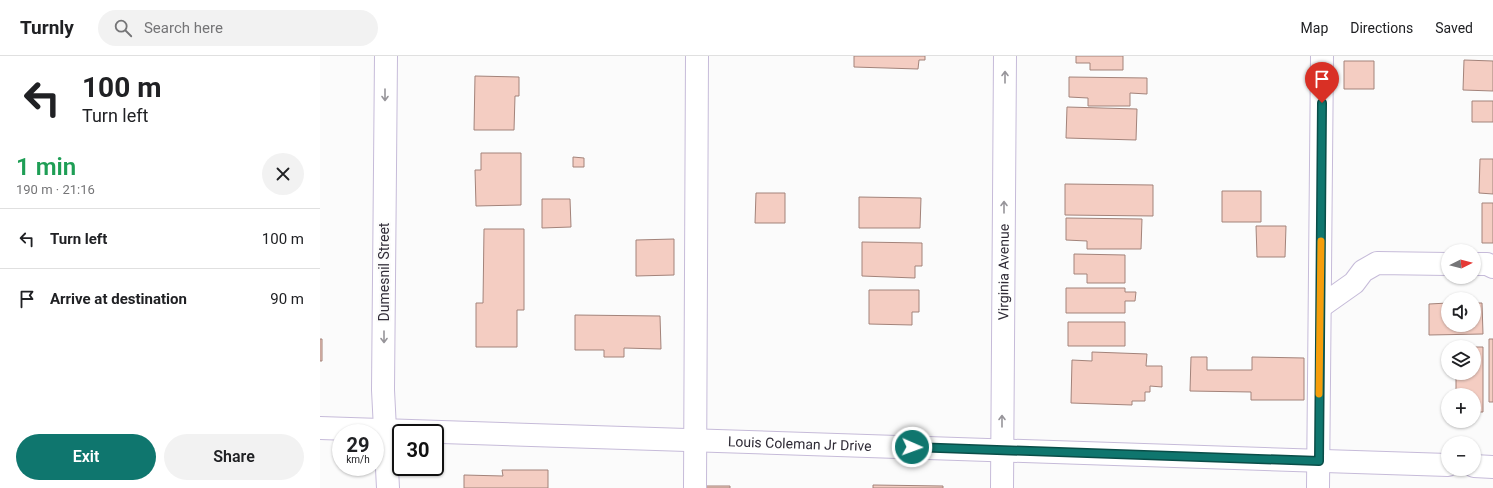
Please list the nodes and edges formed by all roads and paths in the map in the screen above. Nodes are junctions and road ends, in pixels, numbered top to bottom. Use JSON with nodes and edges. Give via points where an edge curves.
{"nodes":[{"id":1,"x":386,"y":56,"type":"edge"},
{"id":2,"x":697,"y":56,"type":"edge"},
{"id":3,"x":1005,"y":56,"type":"edge"},
{"id":4,"x":1322,"y":56,"type":"edge"},
{"id":5,"x":1441,"y":264,"type":"edge"},
{"id":6,"x":1481,"y":264,"type":"edge"},
{"id":7,"x":1493,"y":267,"type":"edge"},
{"id":8,"x":1320,"y":307,"type":"junction"},
{"id":9,"x":320,"y":428,"type":"edge"},
{"id":10,"x":385,"y":430,"type":"junction"},
{"id":11,"x":695,"y":440,"type":"junction"},
{"id":12,"x":1002,"y":450,"type":"junction"},
{"id":13,"x":1319,"y":461,"type":"junction"},
{"id":14,"x":1441,"y":465,"type":"edge"},
{"id":15,"x":1481,"y":466,"type":"edge"},
{"id":16,"x":1493,"y":467,"type":"edge"},
{"id":17,"x":388,"y":488,"type":"edge"},
{"id":18,"x":695,"y":488,"type":"edge"},
{"id":19,"x":1002,"y":488,"type":"edge"},
{"id":20,"x":1318,"y":488,"type":"edge"}],
"edges":[{"from":1,"to":10,"type":"street","name":"Dumesnil Street","one_way":true,"via":[[383,390]]},
{"from":2,"to":11,"type":"street"},
{"from":12,"to":3,"type":"street","name":"Virginia Avenue","one_way":true},
{"from":4,"to":8,"type":"street"},
{"from":5,"to":8,"type":"street","via":[[1377,263],[1363,271],[1354,283]]},
{"from":6,"to":7,"type":"street"},
{"from":8,"to":13,"type":"street"},
{"from":9,"to":10,"type":"street","name":"Louis Coleman Jr Drive"},
{"from":10,"to":11,"type":"street","name":"Louis Coleman Jr Drive"},
{"from":10,"to":17,"type":"street","name":"Dumesnil Street"},
{"from":11,"to":12,"type":"street","name":"Louis Coleman Jr Drive"},
{"from":11,"to":18,"type":"street"},
{"from":12,"to":13,"type":"street","name":"Louis Coleman Jr Drive"},
{"from":12,"to":19,"type":"street","name":"Virginia Avenue"},
{"from":13,"to":14,"type":"street","name":"Louis Coleman Jr Drive"},
{"from":13,"to":20,"type":"street"},
{"from":15,"to":16,"type":"street"}]}
